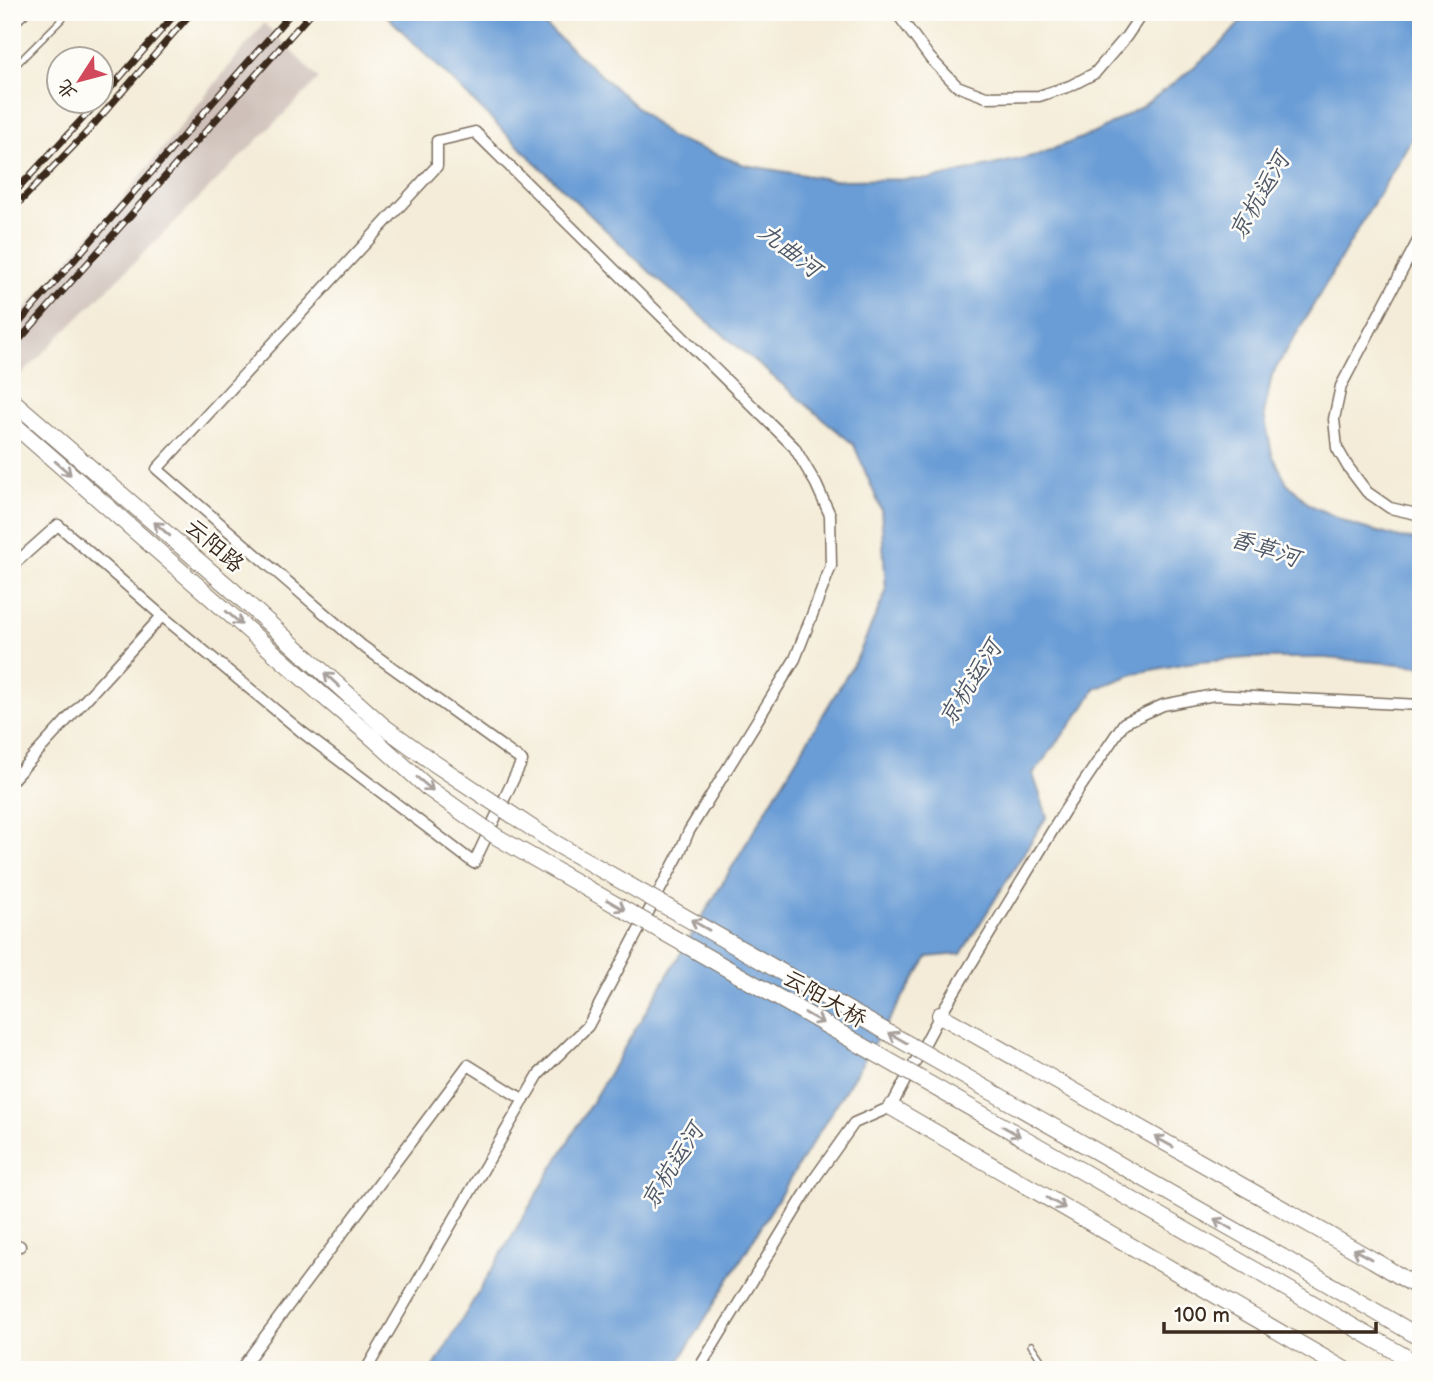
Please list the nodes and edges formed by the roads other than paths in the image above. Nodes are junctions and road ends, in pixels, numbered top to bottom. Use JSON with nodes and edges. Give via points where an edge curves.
{"nodes":[{"id":1,"x":28,"y":12,"type":"edge"},
{"id":2,"x":69,"y":12,"type":"edge"},
{"id":3,"x":897,"y":12,"type":"edge"},
{"id":4,"x":1143,"y":12,"type":"edge"},
{"id":5,"x":12,"y":27,"type":"edge"},
{"id":6,"x":12,"y":69,"type":"edge"},
{"id":7,"x":1421,"y":235,"type":"edge"},
{"id":8,"x":14,"y":402,"type":"dead end"},
{"id":9,"x":12,"y":423,"type":"edge"},
{"id":10,"x":1421,"y":515,"type":"edge"},
{"id":11,"x":12,"y":566,"type":"edge"},
{"id":12,"x":162,"y":616,"type":"junction"},
{"id":13,"x":1421,"y":705,"type":"edge"},
{"id":14,"x":378,"y":732,"type":"junction"},
{"id":15,"x":12,"y":780,"type":"edge"},
{"id":16,"x":940,"y":1015,"type":"junction"},
{"id":17,"x":524,"y":1100,"type":"junction"},
{"id":18,"x":891,"y":1107,"type":"junction"},
{"id":19,"x":1421,"y":1289,"type":"edge"},
{"id":20,"x":1421,"y":1338,"type":"edge"},
{"id":21,"x":1031,"y":1345,"type":"dead end"},
{"id":22,"x":1421,"y":1366,"type":"edge"},
{"id":23,"x":240,"y":1370,"type":"edge"},
{"id":24,"x":366,"y":1370,"type":"edge"},
{"id":25,"x":698,"y":1370,"type":"edge"},
{"id":26,"x":1048,"y":1370,"type":"edge"},
{"id":27,"x":1345,"y":1370,"type":"edge"}],
"edges":[{"from":1,"to":5,"type":"lane"},
{"from":2,"to":6,"type":"lane"},
{"from":3,"to":4,"type":"street","via":[[957,86],[986,97],[1039,96],[1095,73]]},
{"from":7,"to":10,"type":"street","via":[[1341,386],[1334,419],[1338,449],[1367,492],[1390,508]]},
{"from":14,"to":8,"type":"street","name":"云阳路","one_way":true,"via":[[231,589]]},
{"from":9,"to":14,"type":"street","name":"云阳路","one_way":true,"via":[[322,695]]},
{"from":11,"to":12,"type":"street","via":[[58,525]]},
{"from":12,"to":15,"type":"street"},
{"from":12,"to":17,"type":"street","via":[[302,732],[474,863],[522,761],[361,645],[157,469],[437,166],[437,141],[475,132],[794,447],[830,515],[831,566],[795,659],[689,831],[589,1026],[539,1074]]},
{"from":13,"to":16,"type":"street","via":[[1214,695],[1163,705],[1124,723],[1065,810]]},
{"from":20,"to":14,"type":"street","name":"云阳大桥","one_way":true,"bridge":true,"via":[[553,842],[434,763]]},
{"from":14,"to":22,"type":"street","name":"云阳大桥","one_way":true,"bridge":true,"via":[[428,788],[497,837]]},
{"from":16,"to":18,"type":"street"},
{"from":19,"to":16,"type":"street","one_way":true},
{"from":17,"to":23,"type":"street","via":[[468,1065]]},
{"from":17,"to":24,"type":"street"},
{"from":18,"to":25,"type":"street","via":[[854,1123],[815,1178]]},
{"from":18,"to":27,"type":"street","one_way":true},
{"from":21,"to":26,"type":"lane"}]}
